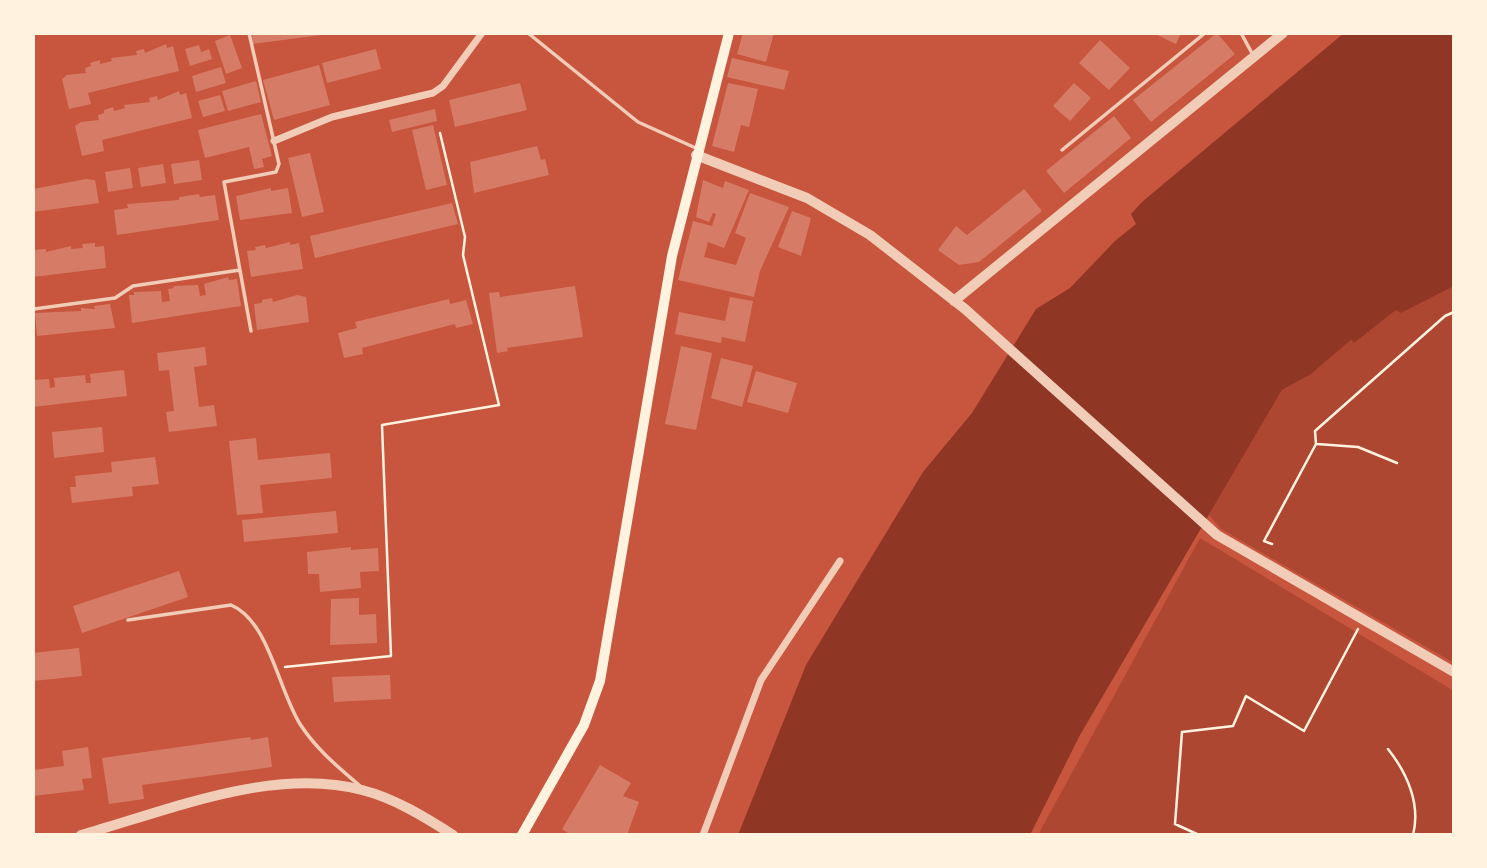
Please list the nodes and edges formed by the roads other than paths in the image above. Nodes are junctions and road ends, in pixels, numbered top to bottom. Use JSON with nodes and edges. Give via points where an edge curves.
{"nodes":[{"id":1,"x":249,"y":33,"type":"edge"},
{"id":2,"x":482,"y":33,"type":"edge"},
{"id":3,"x":528,"y":33,"type":"edge"},
{"id":4,"x":729,"y":33,"type":"edge"},
{"id":5,"x":1205,"y":33,"type":"edge"},
{"id":6,"x":1241,"y":33,"type":"edge"},
{"id":7,"x":1283,"y":33,"type":"edge"},
{"id":8,"x":1254,"y":57,"type":"junction"},
{"id":9,"x":274,"y":141,"type":"junction"},
{"id":10,"x":1062,"y":150,"type":"dead end"},
{"id":11,"x":697,"y":152,"type":"junction"},
{"id":12,"x":240,"y":270,"type":"junction"},
{"id":13,"x":954,"y":301,"type":"junction"},
{"id":14,"x":34,"y":309,"type":"edge"},
{"id":15,"x":251,"y":331,"type":"dead end"},
{"id":16,"x":840,"y":561,"type":"dead end"},
{"id":17,"x":128,"y":620,"type":"dead end"},
{"id":18,"x":1454,"y":672,"type":"edge"},
{"id":19,"x":364,"y":790,"type":"junction"},
{"id":20,"x":81,"y":835,"type":"edge"},
{"id":21,"x":453,"y":835,"type":"edge"},
{"id":22,"x":522,"y":835,"type":"edge"},
{"id":23,"x":703,"y":835,"type":"edge"}],
"edges":[{"from":1,"to":9,"type":"lane"},
{"from":2,"to":9,"type":"street","via":[[433,93],[332,117]]},
{"from":3,"to":11,"type":"lane","via":[[638,122]]},
{"from":4,"to":11,"type":"main road"},
{"from":5,"to":10,"type":"lane"},
{"from":6,"to":8,"type":"lane"},
{"from":7,"to":8,"type":"street"},
{"from":8,"to":13,"type":"street"},
{"from":9,"to":12,"type":"lane","via":[[279,164],[276,172],[224,182]]},
{"from":11,"to":13,"type":"street","via":[[845,219]]},
{"from":11,"to":22,"type":"main road","via":[[672,256],[600,681],[584,724]]},
{"from":12,"to":14,"type":"lane","via":[[132,286],[115,298]]},
{"from":12,"to":15,"type":"lane"},
{"from":13,"to":18,"type":"street","via":[[1217,535]]},
{"from":16,"to":23,"type":"street","via":[[761,680]]},
{"from":17,"to":19,"type":"lane","via":[[231,605],[245,611],[261,636],[293,712],[312,740]]},
{"from":19,"to":20,"type":"street","via":[[312,783],[251,788]]},
{"from":19,"to":21,"type":"street"}]}
